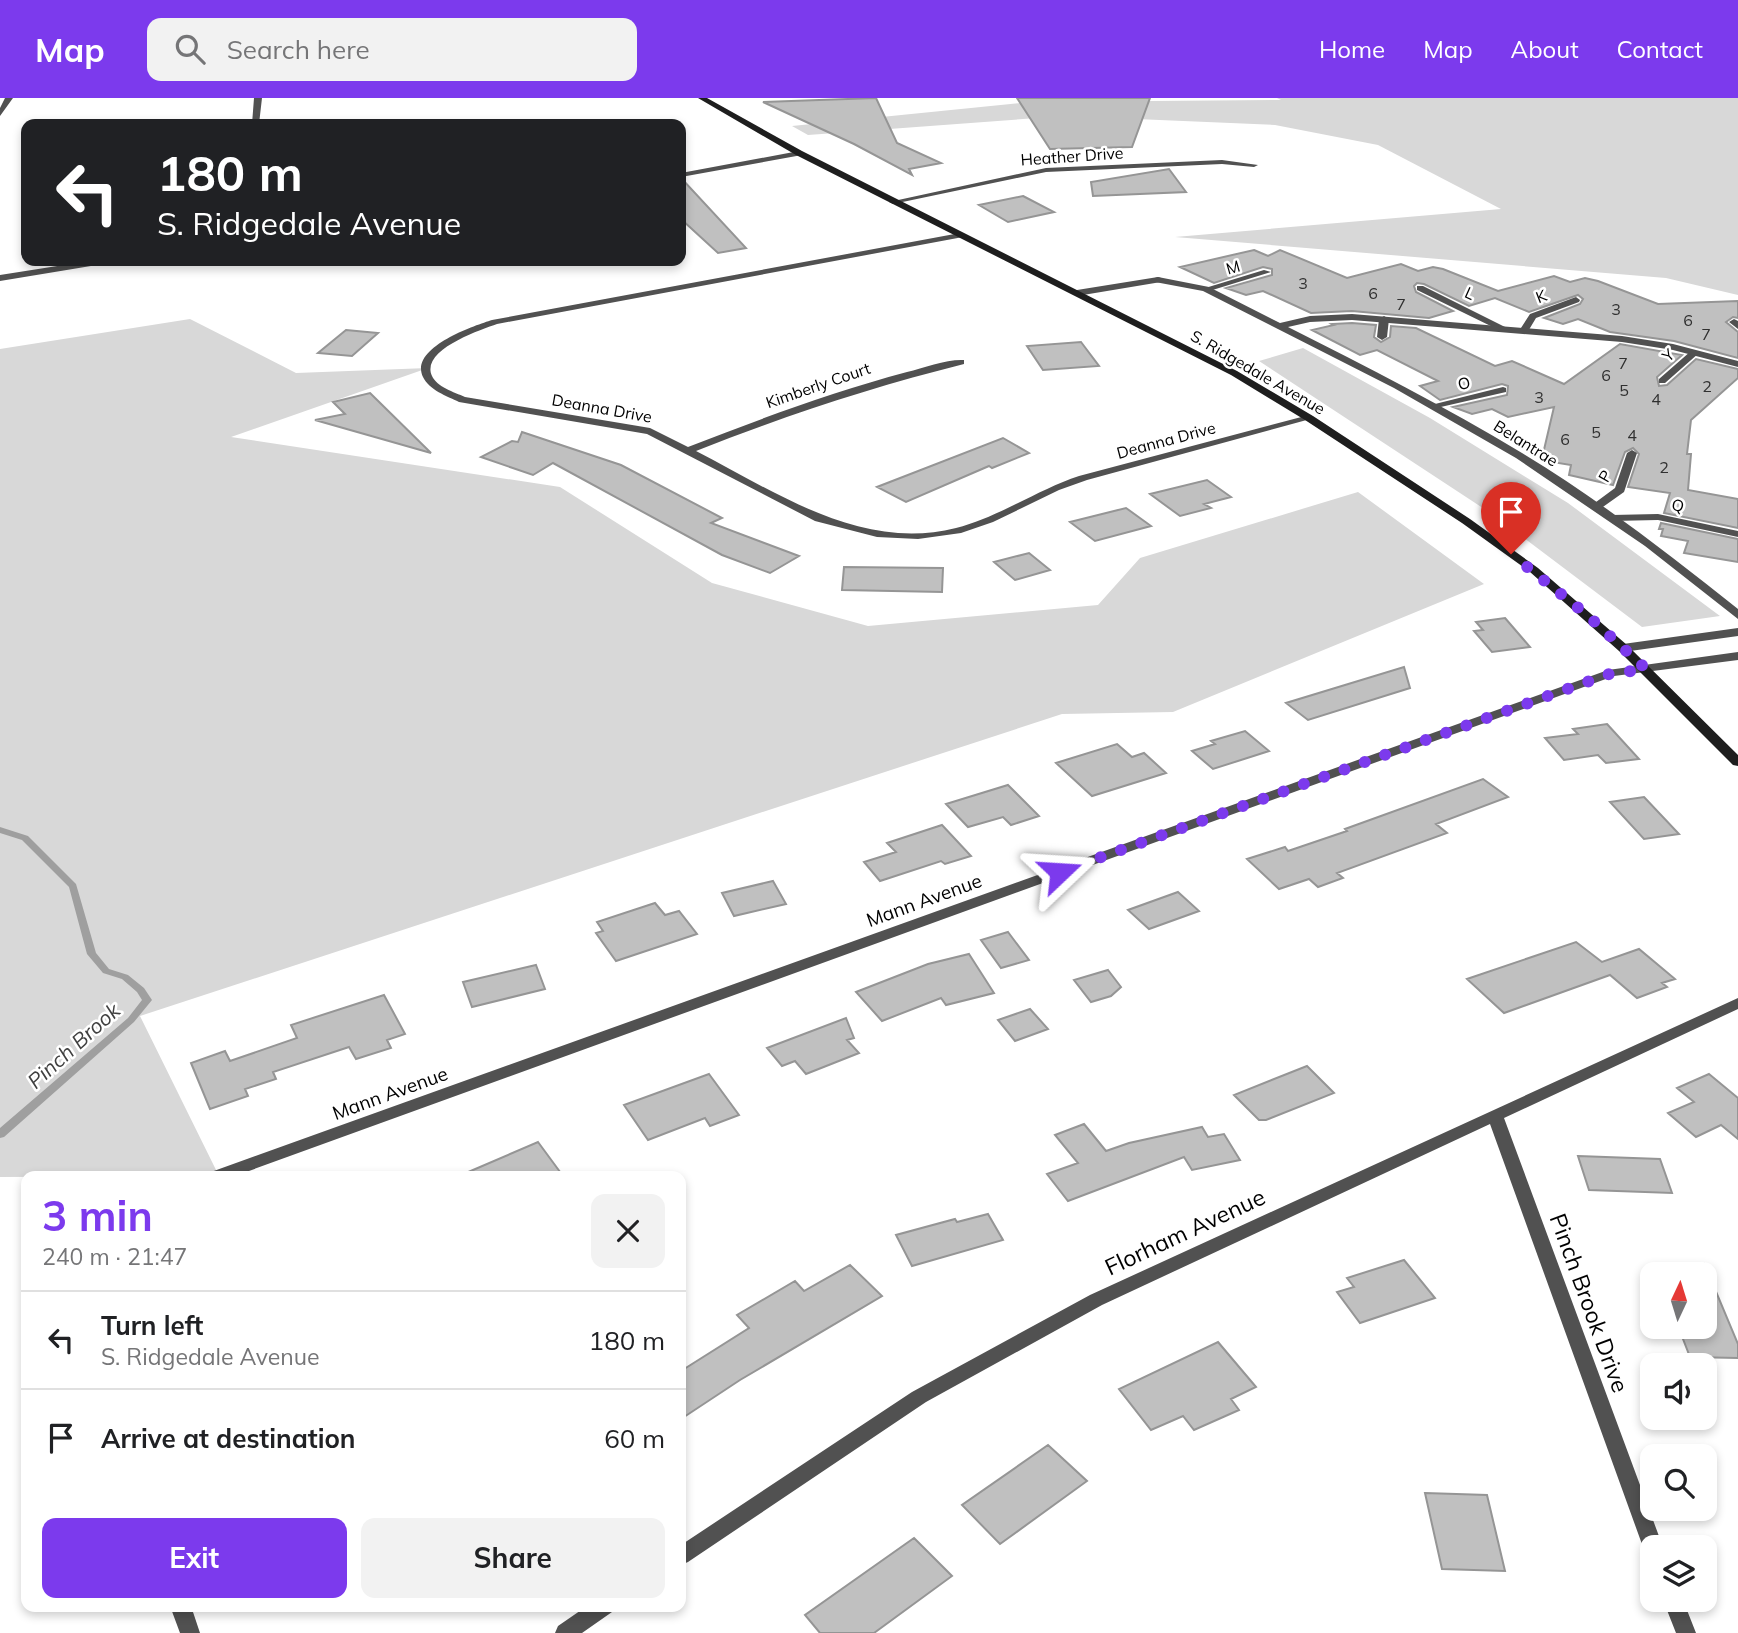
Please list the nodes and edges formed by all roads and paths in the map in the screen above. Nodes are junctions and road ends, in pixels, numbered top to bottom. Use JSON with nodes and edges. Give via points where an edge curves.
{"nodes":[{"id":1,"x":9,"y":98,"type":"edge"},
{"id":2,"x":258,"y":98,"type":"edge"},
{"id":3,"x":702,"y":98,"type":"edge"},
{"id":4,"x":0,"y":114,"type":"edge"},
{"id":5,"x":256,"y":119,"type":"edge"},
{"id":6,"x":799,"y":153,"type":"junction"},
{"id":7,"x":1254,"y":165,"type":"dead end"},
{"id":8,"x":686,"y":174,"type":"edge"},
{"id":9,"x":893,"y":202,"type":"junction"},
{"id":10,"x":960,"y":235,"type":"junction"},
{"id":11,"x":73,"y":266,"type":"edge"},
{"id":12,"x":1267,"y":272,"type":"dead end"},
{"id":13,"x":0,"y":278,"type":"edge"},
{"id":14,"x":1420,"y":288,"type":"dead end"},
{"id":15,"x":1206,"y":289,"type":"junction"},
{"id":16,"x":1077,"y":293,"type":"junction"},
{"id":17,"x":1576,"y":300,"type":"dead end"},
{"id":18,"x":1384,"y":319,"type":"junction"},
{"id":19,"x":1280,"y":326,"type":"junction"},
{"id":20,"x":1506,"y":330,"type":"junction"},
{"id":21,"x":1524,"y":331,"type":"junction"},
{"id":22,"x":1382,"y":337,"type":"dead end"},
{"id":23,"x":1694,"y":353,"type":"junction"},
{"id":24,"x":961,"y":362,"type":"dead end"},
{"id":25,"x":1738,"y":364,"type":"edge"},
{"id":26,"x":1662,"y":381,"type":"dead end"},
{"id":27,"x":1503,"y":390,"type":"dead end"},
{"id":28,"x":1432,"y":406,"type":"junction"},
{"id":29,"x":1309,"y":418,"type":"junction"},
{"id":30,"x":689,"y":450,"type":"junction"},
{"id":31,"x":1632,"y":453,"type":"dead end"},
{"id":32,"x":1596,"y":507,"type":"junction"},
{"id":33,"x":1612,"y":518,"type":"junction"},
{"id":34,"x":1738,"y":534,"type":"edge"},
{"id":35,"x":1738,"y":615,"type":"edge"},
{"id":36,"x":1738,"y":632,"type":"edge"},
{"id":37,"x":1623,"y":648,"type":"junction"},
{"id":38,"x":1738,"y":656,"type":"edge"},
{"id":39,"x":1646,"y":669,"type":"junction"},
{"id":40,"x":1738,"y":762,"type":"edge"},
{"id":41,"x":1738,"y":1003,"type":"edge"},
{"id":42,"x":1495,"y":1115,"type":"junction"},
{"id":43,"x":230,"y":1171,"type":"edge"},
{"id":44,"x":1649,"y":1535,"type":"edge"},
{"id":45,"x":686,"y":1553,"type":"edge"},
{"id":46,"x":182,"y":1612,"type":"edge"},
{"id":47,"x":596,"y":1612,"type":"edge"},
{"id":48,"x":1678,"y":1612,"type":"edge"},
{"id":49,"x":190,"y":1633,"type":"edge"},
{"id":50,"x":565,"y":1633,"type":"edge"},
{"id":51,"x":1686,"y":1633,"type":"edge"}],
"edges":[{"from":1,"to":4,"type":"street"},
{"from":2,"to":5,"type":"street"},
{"from":3,"to":6,"type":"main road","name":"S. Ridgedale Avenue"},
{"from":6,"to":8,"type":"street"},
{"from":6,"to":9,"type":"main road","name":"S. Ridgedale Avenue"},
{"from":7,"to":9,"type":"street","name":"Heather Drive","via":[[1222,162],[1046,170]]},
{"from":9,"to":10,"type":"main road","name":"S. Ridgedale Avenue"},
{"from":10,"to":16,"type":"main road","name":"S. Ridgedale Avenue"},
{"from":10,"to":30,"type":"street","name":"Deanna Drive","via":[[495,322],[445,341],[427,359],[428,379],[462,400],[631,426]]},
{"from":11,"to":13,"type":"street"},
{"from":12,"to":15,"type":"street","name":"M"},
{"from":14,"to":20,"type":"street","name":"L"},
{"from":15,"to":16,"type":"street","name":"Belantrae","via":[[1158,280]]},
{"from":15,"to":19,"type":"street","name":"Belantrae"},
{"from":16,"to":29,"type":"main road","name":"S. Ridgedale Avenue","via":[[1234,373]]},
{"from":17,"to":21,"type":"street","name":"K","via":[[1533,316]]},
{"from":18,"to":19,"type":"street","via":[[1330,317]]},
{"from":18,"to":20,"type":"street"},
{"from":18,"to":22,"type":"street"},
{"from":19,"to":28,"type":"street","name":"Belantrae"},
{"from":20,"to":21,"type":"street"},
{"from":21,"to":23,"type":"street","via":[[1645,342]]},
{"from":23,"to":25,"type":"street"},
{"from":23,"to":26,"type":"street","name":"Y"},
{"from":24,"to":30,"type":"street","name":"Kimberly Court","via":[[839,393]]},
{"from":27,"to":28,"type":"street","name":"O"},
{"from":28,"to":32,"type":"street","name":"Belantrae","via":[[1520,456]]},
{"from":29,"to":30,"type":"street","name":"Deanna Drive","via":[[1079,479],[975,526],[927,534],[864,532],[819,519]]},
{"from":29,"to":37,"type":"main road","name":"S. Ridgedale Avenue","via":[[1534,570]]},
{"from":31,"to":32,"type":"street","name":"P","via":[[1619,490]]},
{"from":32,"to":33,"type":"street","name":"Belantrae"},
{"from":33,"to":34,"type":"street","name":"Q","via":[[1658,517]]},
{"from":33,"to":35,"type":"street","name":"Belantrae"},
{"from":36,"to":37,"type":"street"},
{"from":37,"to":39,"type":"main road","name":"S. Ridgedale Avenue"},
{"from":38,"to":39,"type":"street"},
{"from":39,"to":40,"type":"main road","name":"S. Ridgedale Avenue"},
{"from":39,"to":43,"type":"street","name":"Mann Avenue","via":[[1609,674]]},
{"from":41,"to":42,"type":"street","name":"Florham Avenue"},
{"from":42,"to":44,"type":"street","name":"Pinch Brook Drive"},
{"from":42,"to":45,"type":"street","name":"Florham Avenue","via":[[1096,1300],[988,1357],[919,1397]]},
{"from":46,"to":49,"type":"street"},
{"from":47,"to":50,"type":"street"},
{"from":48,"to":51,"type":"street"}]}
